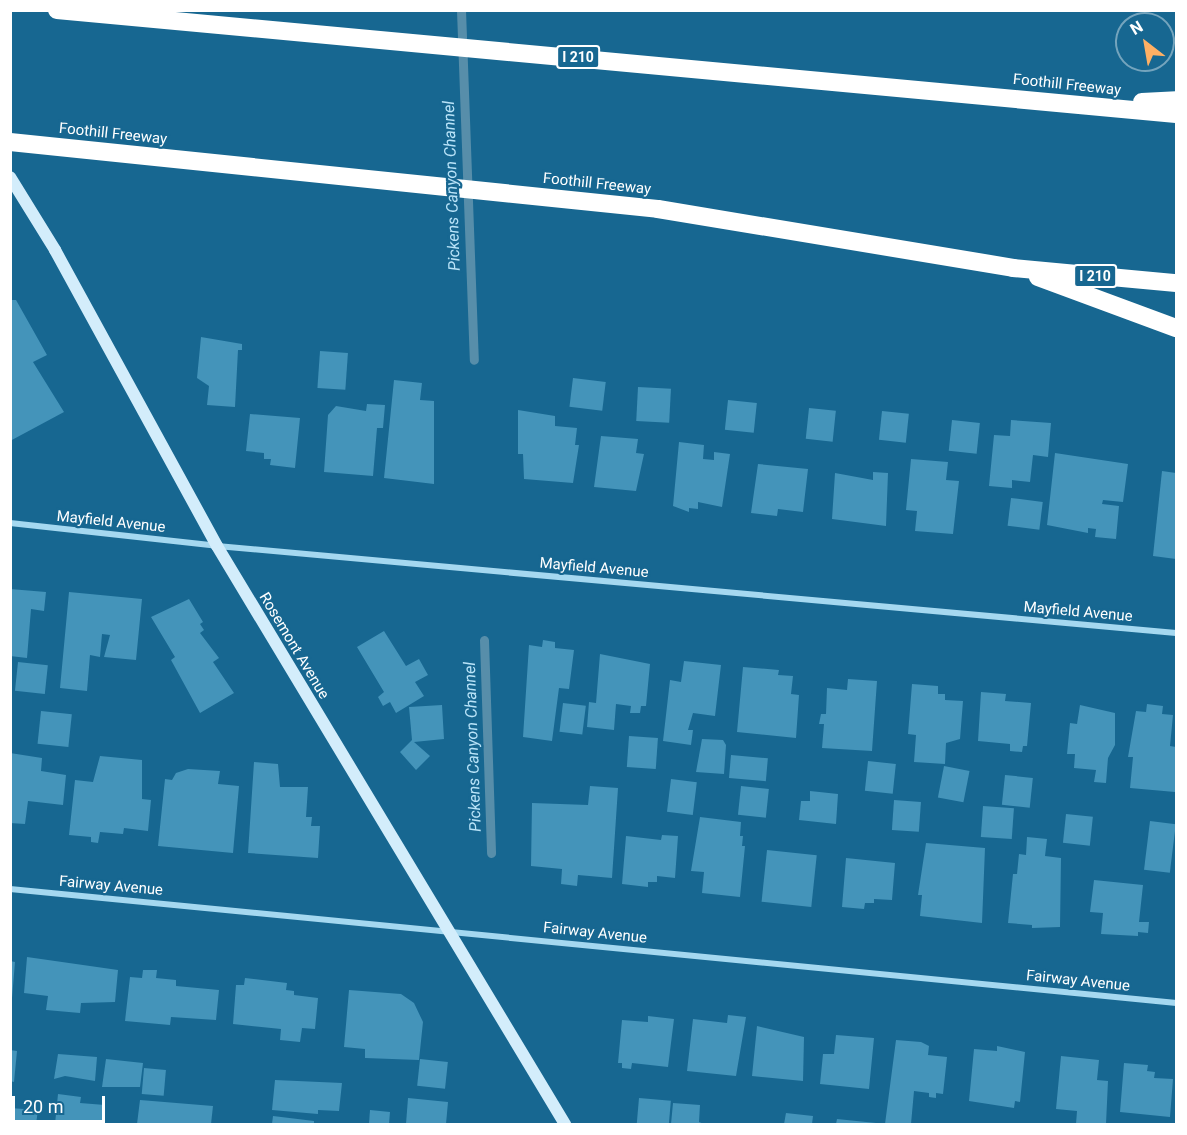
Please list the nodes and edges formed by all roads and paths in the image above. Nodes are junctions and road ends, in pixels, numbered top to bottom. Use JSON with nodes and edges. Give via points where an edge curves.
{"nodes":[{"id":1,"x":57,"y":10,"type":"edge"},
{"id":2,"x":1176,"y":100,"type":"edge"},
{"id":3,"x":1098,"y":106,"type":"junction"},
{"id":4,"x":1176,"y":114,"type":"edge"},
{"id":5,"x":10,"y":142,"type":"edge"},
{"id":6,"x":10,"y":177,"type":"edge"},
{"id":7,"x":1013,"y":268,"type":"junction"},
{"id":8,"x":1176,"y":283,"type":"edge"},
{"id":9,"x":1176,"y":328,"type":"edge"},
{"id":10,"x":10,"y":523,"type":"edge"},
{"id":11,"x":217,"y":546,"type":"junction"},
{"id":12,"x":1176,"y":633,"type":"edge"},
{"id":13,"x":10,"y":889,"type":"edge"},
{"id":14,"x":447,"y":930,"type":"junction"},
{"id":15,"x":1176,"y":1003,"type":"edge"},
{"id":16,"x":565,"y":1125,"type":"edge"}],
"edges":[{"from":1,"to":3,"type":"highway","name":"Foothill Freeway","number":"I 210"},
{"from":2,"to":3,"type":"highway"},
{"from":3,"to":4,"type":"highway","name":"Foothill Freeway","number":"I 210"},
{"from":5,"to":7,"type":"highway","name":"Foothill Freeway","number":"I 210","via":[[658,209]]},
{"from":6,"to":11,"type":"street","name":"Rosemont Avenue","via":[[55,250]]},
{"from":7,"to":8,"type":"highway","name":"Foothill Freeway","number":"I 210"},
{"from":7,"to":9,"type":"highway"},
{"from":10,"to":11,"type":"street","name":"Mayfield Avenue"},
{"from":11,"to":12,"type":"street","name":"Mayfield Avenue"},
{"from":11,"to":14,"type":"street","name":"Rosemont Avenue"},
{"from":13,"to":14,"type":"street","name":"Fairway Avenue"},
{"from":14,"to":15,"type":"street","name":"Fairway Avenue"},
{"from":14,"to":16,"type":"street","name":"Rosemont Avenue"}]}
